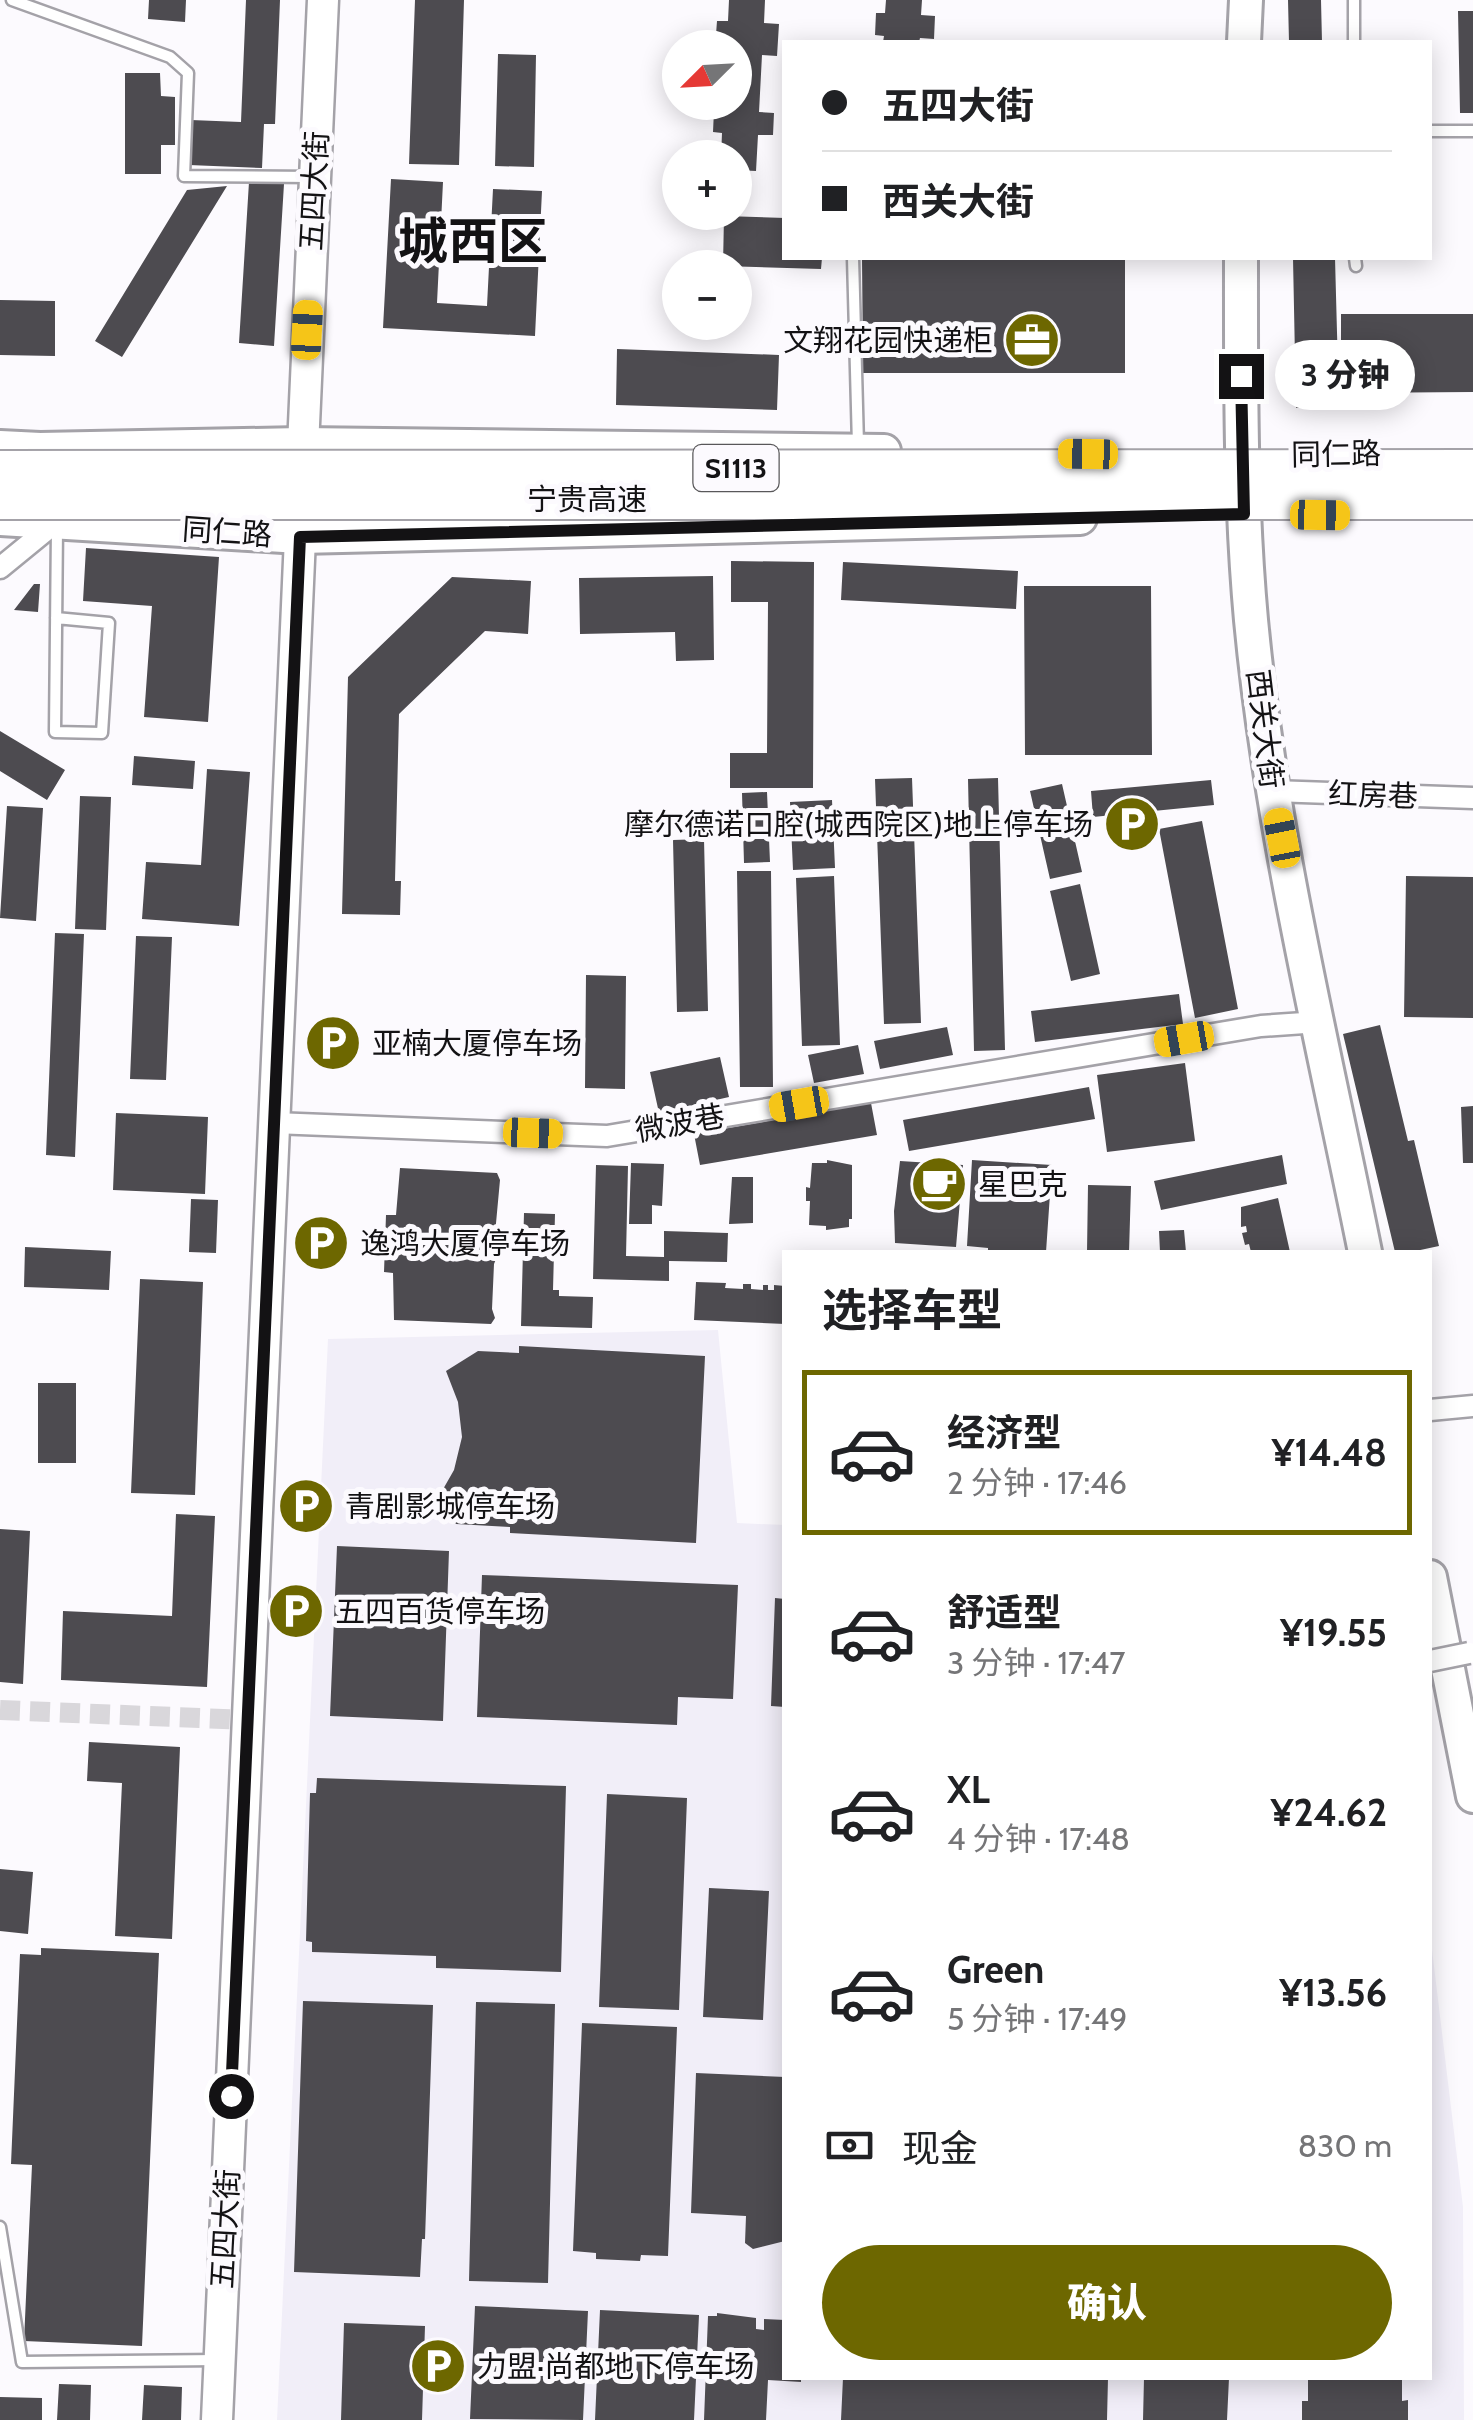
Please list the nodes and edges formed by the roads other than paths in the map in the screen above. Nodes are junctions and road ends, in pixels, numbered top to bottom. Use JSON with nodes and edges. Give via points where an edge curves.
{"nodes":[{"id":1,"x":12,"y":0,"type":"edge"},
{"id":2,"x":323,"y":0,"type":"edge"},
{"id":3,"x":1246,"y":0,"type":"edge"},
{"id":4,"x":1354,"y":0,"type":"edge"},
{"id":5,"x":1244,"y":40,"type":"edge"},
{"id":6,"x":1354,"y":40,"type":"edge"},
{"id":7,"x":1473,"y":130,"type":"edge"},
{"id":8,"x":1432,"y":131,"type":"edge"},
{"id":9,"x":314,"y":176,"type":"junction"},
{"id":10,"x":853,"y":260,"type":"edge"},
{"id":11,"x":1240,"y":260,"type":"edge"},
{"id":12,"x":302,"y":444,"type":"junction"},
{"id":13,"x":0,"y":447,"type":"edge"},
{"id":14,"x":858,"y":451,"type":"junction"},
{"id":15,"x":1473,"y":451,"type":"edge"},
{"id":16,"x":1241,"y":455,"type":"junction"},
{"id":17,"x":0,"y":470,"type":"edge"},
{"id":18,"x":1473,"y":470,"type":"edge"},
{"id":19,"x":0,"y":500,"type":"edge"},
{"id":20,"x":1473,"y":500,"type":"edge"},
{"id":21,"x":1244,"y":514,"type":"junction"},
{"id":22,"x":1473,"y":518,"type":"edge"},
{"id":23,"x":0,"y":519,"type":"edge"},
{"id":24,"x":57,"y":522,"type":"junction"},
{"id":25,"x":300,"y":537,"type":"junction"},
{"id":26,"x":0,"y":568,"type":"edge"},
{"id":27,"x":56,"y":618,"type":"junction"},
{"id":28,"x":1273,"y":792,"type":"junction"},
{"id":29,"x":1473,"y":798,"type":"edge"},
{"id":30,"x":1319,"y":1022,"type":"junction"},
{"id":31,"x":274,"y":1123,"type":"junction"},
{"id":32,"x":1365,"y":1250,"type":"edge"},
{"id":33,"x":1473,"y":1406,"type":"edge"},
{"id":34,"x":1432,"y":1410,"type":"edge"},
{"id":35,"x":1432,"y":1587,"type":"edge"},
{"id":36,"x":1469,"y":1653,"type":"dead end"},
{"id":37,"x":1432,"y":1661,"type":"edge"},
{"id":38,"x":1472,"y":1784,"type":"edge"},
{"id":39,"x":0,"y":2226,"type":"edge"},
{"id":40,"x":219,"y":2360,"type":"junction"},
{"id":41,"x":216,"y":2420,"type":"edge"}],
"edges":[{"from":1,"to":9,"type":"lane","via":[[170,57],[188,73],[184,176]]},
{"from":2,"to":9,"type":"main road","name":"五四大街"},
{"from":3,"to":5,"type":"main road"},
{"from":4,"to":6,"type":"lane"},
{"from":7,"to":8,"type":"lane"},
{"from":9,"to":12,"type":"main road","name":"五四大街"},
{"from":10,"to":14,"type":"lane"},
{"from":11,"to":16,"type":"main road","name":"西关大街"},
{"from":12,"to":13,"type":"main road","name":"同仁路"},
{"from":12,"to":14,"type":"main road","name":"同仁路"},
{"from":12,"to":25,"type":"main road","name":"五四大街"},
{"from":14,"to":16,"type":"main road","name":"同仁路"},
{"from":15,"to":16,"type":"main road","name":"同仁路"},
{"from":16,"to":21,"type":"main road","name":"西关大街"},
{"from":17,"to":18,"type":"highway","name":"宁贵高速","number":"S1113","bridge":true},
{"from":19,"to":20,"type":"highway","name":"宁贵高速","number":"S1113","bridge":true},
{"from":21,"to":22,"type":"main road","name":"同仁路"},
{"from":21,"to":25,"type":"main road","name":"同仁路"},
{"from":21,"to":28,"type":"main road","name":"西关大街"},
{"from":23,"to":24,"type":"main road","name":"同仁路"},
{"from":24,"to":25,"type":"main road","name":"同仁路"},
{"from":24,"to":26,"type":"street"},
{"from":24,"to":27,"type":"lane"},
{"from":25,"to":31,"type":"main road","name":"五四大街"},
{"from":27,"to":27,"type":"lane","via":[[55,732],[102,733],[110,623]]},
{"from":28,"to":29,"type":"street","name":"红房巷"},
{"from":28,"to":30,"type":"main road","name":"西关大街"},
{"from":30,"to":31,"type":"street","name":"微波巷","via":[[1260,1026],[607,1136]]},
{"from":30,"to":32,"type":"main road","name":"西关大街"},
{"from":31,"to":40,"type":"main road","name":"五四大街"},
{"from":33,"to":34,"type":"street"},
{"from":35,"to":38,"type":"main road"},
{"from":36,"to":37,"type":"street","bridge":true},
{"from":39,"to":40,"type":"lane","via":[[22,2362]]},
{"from":40,"to":41,"type":"main road","name":"五四大街"}]}
